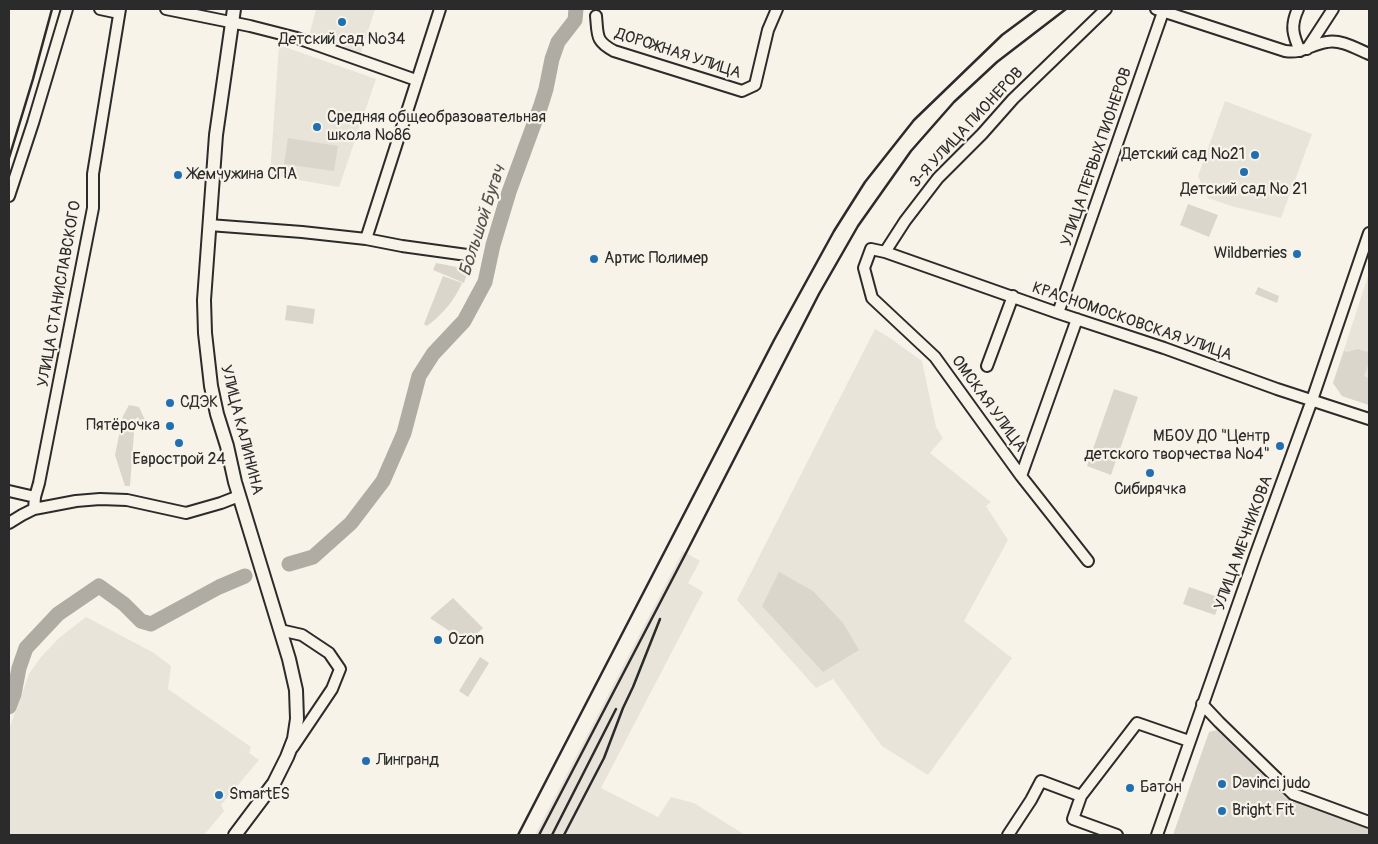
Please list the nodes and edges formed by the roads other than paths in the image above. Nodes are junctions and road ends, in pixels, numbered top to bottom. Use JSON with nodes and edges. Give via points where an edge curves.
{"nodes":[{"id":1,"x":66,"y":9,"type":"edge"},
{"id":2,"x":100,"y":9,"type":"edge"},
{"id":3,"x":166,"y":9,"type":"edge"},
{"id":4,"x":234,"y":9,"type":"edge"},
{"id":5,"x":440,"y":9,"type":"edge"},
{"id":6,"x":777,"y":9,"type":"edge"},
{"id":7,"x":1106,"y":9,"type":"edge"},
{"id":8,"x":1298,"y":9,"type":"edge"},
{"id":9,"x":1333,"y":9,"type":"edge"},
{"id":10,"x":1160,"y":10,"type":"edge"},
{"id":11,"x":119,"y":11,"type":"edge"},
{"id":12,"x":596,"y":16,"type":"dead end"},
{"id":13,"x":231,"y":22,"type":"junction"},
{"id":14,"x":1304,"y":50,"type":"junction"},
{"id":15,"x":1369,"y":54,"type":"edge"},
{"id":16,"x":416,"y":80,"type":"junction"},
{"id":17,"x":9,"y":196,"type":"edge"},
{"id":18,"x":209,"y":225,"type":"junction"},
{"id":19,"x":1369,"y":233,"type":"edge"},
{"id":20,"x":366,"y":240,"type":"junction"},
{"id":21,"x":885,"y":252,"type":"junction"},
{"id":22,"x":467,"y":255,"type":"dead end"},
{"id":23,"x":1013,"y":296,"type":"junction"},
{"id":24,"x":1058,"y":313,"type":"junction"},
{"id":25,"x":1077,"y":319,"type":"junction"},
{"id":26,"x":987,"y":366,"type":"dead end"},
{"id":27,"x":1312,"y":400,"type":"junction"},
{"id":28,"x":1369,"y":419,"type":"edge"},
{"id":29,"x":1022,"y":476,"type":"junction"},
{"id":30,"x":9,"y":491,"type":"edge"},
{"id":31,"x":240,"y":496,"type":"junction"},
{"id":32,"x":35,"y":497,"type":"junction"},
{"id":33,"x":34,"y":509,"type":"junction"},
{"id":34,"x":9,"y":523,"type":"edge"},
{"id":35,"x":1088,"y":561,"type":"dead end"},
{"id":36,"x":280,"y":630,"type":"junction"},
{"id":37,"x":1202,"y":704,"type":"junction"},
{"id":38,"x":1189,"y":741,"type":"junction"},
{"id":39,"x":287,"y":757,"type":"junction"},
{"id":40,"x":1081,"y":796,"type":"junction"},
{"id":41,"x":1369,"y":822,"type":"edge"},
{"id":42,"x":235,"y":835,"type":"edge"},
{"id":43,"x":1008,"y":835,"type":"edge"},
{"id":44,"x":1117,"y":835,"type":"edge"},
{"id":45,"x":1157,"y":835,"type":"edge"}],
"edges":[{"from":1,"to":17,"type":"street"},
{"from":2,"to":11,"type":"street"},
{"from":3,"to":13,"type":"street"},
{"from":4,"to":13,"type":"main road","name":"УЛИЦА КАЛИНИНА"},
{"from":5,"to":16,"type":"street"},
{"from":6,"to":12,"type":"street","name":"ДОРОЖНАЯ УЛИЦА","via":[[768,30],[754,85],[742,91],[614,51],[603,45],[599,38]]},
{"from":7,"to":21,"type":"street","name":"3-Я УЛИЦА ПИОНЕРОВ","via":[[1013,99],[938,178]]},
{"from":8,"to":14,"type":"street","via":[[1293,33]]},
{"from":9,"to":14,"type":"street"},
{"from":10,"to":14,"type":"street","via":[[1285,51]]},
{"from":10,"to":24,"type":"street","name":"УЛИЦА ПЕРВЫХ ПИОНЕРОВ"},
{"from":11,"to":32,"type":"street","name":"УЛИЦА СТАНИСЛАВСКОГО","via":[[93,174],[93,208]]},
{"from":13,"to":16,"type":"street","via":[[297,38]]},
{"from":13,"to":18,"type":"main road","name":"УЛИЦА КАЛИНИНА","via":[[216,135]]},
{"from":14,"to":15,"type":"street","via":[[1328,41],[1341,42]]},
{"from":16,"to":20,"type":"street"},
{"from":18,"to":20,"type":"street"},
{"from":18,"to":31,"type":"main road","name":"УЛИЦА КАЛИНИНА","via":[[204,300],[208,366],[217,414]]},
{"from":19,"to":27,"type":"street","name":"УЛИЦА МЕЧНИКОВА"},
{"from":20,"to":22,"type":"street"},
{"from":21,"to":23,"type":"street","name":"КРАСНОМОСКОВСКАЯ УЛИЦА"},
{"from":21,"to":29,"type":"street","name":"ОМСКАЯ УЛИЦА","via":[[871,249],[864,268],[872,298],[934,357]]},
{"from":23,"to":24,"type":"street","name":"КРАСНОМОСКОВСКАЯ УЛИЦА"},
{"from":23,"to":26,"type":"street"},
{"from":24,"to":25,"type":"street","name":"КРАСНОМОСКОВСКАЯ УЛИЦА"},
{"from":25,"to":27,"type":"street","name":"КРАСНОМОСКОВСКАЯ УЛИЦА"},
{"from":25,"to":29,"type":"street"},
{"from":27,"to":28,"type":"street","name":"КРАСНОМОСКОВСКАЯ УЛИЦА"},
{"from":27,"to":37,"type":"street","name":"УЛИЦА МЕЧНИКОВА"},
{"from":29,"to":35,"type":"street","name":"ОМСКАЯ УЛИЦА"},
{"from":30,"to":32,"type":"street"},
{"from":31,"to":33,"type":"street","via":[[186,512],[127,500],[100,499]]},
{"from":31,"to":36,"type":"main road","name":"УЛИЦА КАЛИНИНА"},
{"from":32,"to":33,"type":"street","name":"УЛИЦА СТАНИСЛАВСКОГО"},
{"from":33,"to":34,"type":"street"},
{"from":36,"to":39,"type":"main road","name":"УЛИЦА КАЛИНИНА","via":[[296,690],[295,732]]},
{"from":36,"to":39,"type":"street","via":[[302,635],[329,652],[340,669],[332,689]]},
{"from":37,"to":38,"type":"street","name":"УЛИЦА МЕЧНИКОВА"},
{"from":37,"to":41,"type":"street","via":[[1293,794]]},
{"from":38,"to":40,"type":"street","via":[[1137,723]]},
{"from":38,"to":45,"type":"street","name":"УЛИЦА МЕЧНИКОВА"},
{"from":39,"to":42,"type":"main road","name":"УЛИЦА КАЛИНИНА","via":[[274,783]]},
{"from":40,"to":43,"type":"street","via":[[1041,781]]},
{"from":40,"to":44,"type":"street","via":[[1073,819]]}]}
